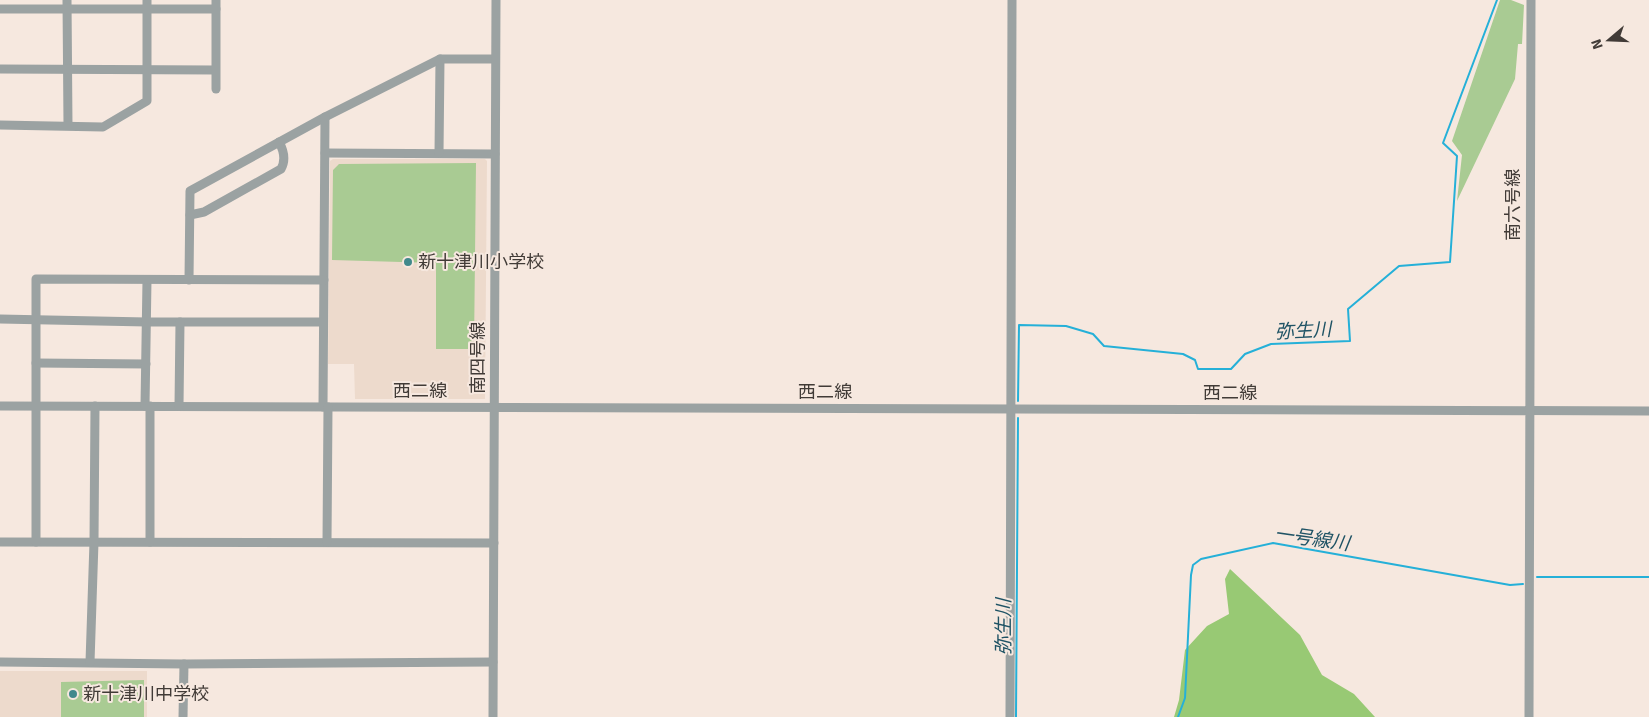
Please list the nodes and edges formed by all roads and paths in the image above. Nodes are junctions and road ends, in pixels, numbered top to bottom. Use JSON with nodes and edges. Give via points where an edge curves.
{"nodes":[{"id":1,"x":496,"y":0,"type":"edge"},
{"id":2,"x":1012,"y":0,"type":"edge"},
{"id":3,"x":1531,"y":0,"type":"edge"},
{"id":4,"x":147,"y":4,"type":"edge"},
{"id":5,"x":68,"y":5,"type":"edge"},
{"id":6,"x":216,"y":5,"type":"edge"},
{"id":7,"x":0,"y":8,"type":"edge"},
{"id":8,"x":440,"y":59,"type":"junction"},
{"id":9,"x":495,"y":59,"type":"junction"},
{"id":10,"x":0,"y":70,"type":"edge"},
{"id":11,"x":68,"y":70,"type":"junction"},
{"id":12,"x":147,"y":70,"type":"junction"},
{"id":13,"x":215,"y":70,"type":"junction"},
{"id":14,"x":216,"y":89,"type":"dead end"},
{"id":15,"x":325,"y":117,"type":"junction"},
{"id":16,"x":0,"y":125,"type":"edge"},
{"id":17,"x":68,"y":125,"type":"junction"},
{"id":18,"x":279,"y":142,"type":"junction"},
{"id":19,"x":325,"y":153,"type":"junction"},
{"id":20,"x":439,"y":153,"type":"junction"},
{"id":21,"x":495,"y":154,"type":"junction"},
{"id":22,"x":190,"y":215,"type":"junction"},
{"id":23,"x":146,"y":280,"type":"junction"},
{"id":24,"x":189,"y":280,"type":"junction"},
{"id":25,"x":324,"y":280,"type":"junction"},
{"id":26,"x":0,"y":320,"type":"edge"},
{"id":27,"x":36,"y":320,"type":"junction"},
{"id":28,"x":147,"y":322,"type":"junction"},
{"id":29,"x":180,"y":322,"type":"junction"},
{"id":30,"x":322,"y":322,"type":"junction"},
{"id":31,"x":36,"y":363,"type":"junction"},
{"id":32,"x":146,"y":364,"type":"junction"},
{"id":33,"x":0,"y":406,"type":"edge"},
{"id":34,"x":36,"y":406,"type":"junction"},
{"id":35,"x":95,"y":406,"type":"junction"},
{"id":36,"x":148,"y":406,"type":"junction"},
{"id":37,"x":179,"y":406,"type":"junction"},
{"id":38,"x":325,"y":407,"type":"junction"},
{"id":39,"x":494,"y":408,"type":"junction"},
{"id":40,"x":1012,"y":409,"type":"junction"},
{"id":41,"x":1529,"y":410,"type":"junction"},
{"id":42,"x":1649,"y":411,"type":"edge"},
{"id":43,"x":0,"y":542,"type":"edge"},
{"id":44,"x":36,"y":542,"type":"junction"},
{"id":45,"x":94,"y":542,"type":"junction"},
{"id":46,"x":150,"y":542,"type":"junction"},
{"id":47,"x":327,"y":542,"type":"junction"},
{"id":48,"x":494,"y":543,"type":"junction"},
{"id":49,"x":0,"y":662,"type":"edge"},
{"id":50,"x":90,"y":662,"type":"junction"},
{"id":51,"x":493,"y":662,"type":"junction"},
{"id":52,"x":184,"y":664,"type":"junction"},
{"id":53,"x":183,"y":717,"type":"edge"},
{"id":54,"x":493,"y":717,"type":"edge"},
{"id":55,"x":1010,"y":717,"type":"edge"},
{"id":56,"x":1529,"y":717,"type":"edge"}],
"edges":[{"from":1,"to":9,"type":"street","name":"南四号線"},
{"from":2,"to":40,"type":"street"},
{"from":3,"to":41,"type":"street","name":"南六号線"},
{"from":4,"to":5,"type":"street"},
{"from":4,"to":6,"type":"street"},
{"from":4,"to":12,"type":"street"},
{"from":5,"to":7,"type":"street"},
{"from":5,"to":11,"type":"street"},
{"from":6,"to":13,"type":"street"},
{"from":8,"to":9,"type":"street"},
{"from":8,"to":15,"type":"street"},
{"from":8,"to":20,"type":"street"},
{"from":9,"to":21,"type":"street","name":"南四号線"},
{"from":10,"to":11,"type":"street"},
{"from":11,"to":12,"type":"street"},
{"from":11,"to":17,"type":"street"},
{"from":12,"to":13,"type":"street"},
{"from":12,"to":17,"type":"street","via":[[147,101],[103,127]]},
{"from":13,"to":14,"type":"street"},
{"from":15,"to":18,"type":"street"},
{"from":15,"to":19,"type":"street"},
{"from":16,"to":17,"type":"street"},
{"from":18,"to":22,"type":"street","via":[[190,191]]},
{"from":18,"to":22,"type":"street","via":[[284,151],[282,169],[204,212]]},
{"from":19,"to":20,"type":"street"},
{"from":19,"to":25,"type":"street"},
{"from":20,"to":21,"type":"street"},
{"from":21,"to":39,"type":"street","name":"南四号線"},
{"from":22,"to":24,"type":"street"},
{"from":23,"to":24,"type":"street"},
{"from":23,"to":27,"type":"street","via":[[36,279]]},
{"from":23,"to":28,"type":"street"},
{"from":24,"to":25,"type":"street"},
{"from":25,"to":30,"type":"street"},
{"from":26,"to":27,"type":"street"},
{"from":27,"to":28,"type":"street"},
{"from":27,"to":31,"type":"street"},
{"from":28,"to":29,"type":"street"},
{"from":28,"to":32,"type":"street"},
{"from":29,"to":30,"type":"street"},
{"from":29,"to":37,"type":"street"},
{"from":30,"to":38,"type":"street"},
{"from":31,"to":32,"type":"street"},
{"from":31,"to":34,"type":"street"},
{"from":32,"to":36,"type":"street"},
{"from":33,"to":34,"type":"street","name":"西二線"},
{"from":34,"to":35,"type":"street","name":"西二線"},
{"from":34,"to":44,"type":"street"},
{"from":35,"to":36,"type":"street","name":"西二線"},
{"from":35,"to":45,"type":"street"},
{"from":36,"to":37,"type":"street","name":"西二線"},
{"from":36,"to":46,"type":"street"},
{"from":37,"to":38,"type":"street","name":"西二線"},
{"from":38,"to":39,"type":"street","name":"西二線"},
{"from":38,"to":47,"type":"street"},
{"from":39,"to":40,"type":"street","name":"西二線"},
{"from":39,"to":48,"type":"street","name":"南四号線"},
{"from":40,"to":41,"type":"street","name":"西二線"},
{"from":40,"to":55,"type":"street"},
{"from":41,"to":42,"type":"street","name":"西二線"},
{"from":41,"to":56,"type":"street","name":"南六号線"},
{"from":43,"to":44,"type":"street"},
{"from":44,"to":45,"type":"street"},
{"from":45,"to":46,"type":"street"},
{"from":45,"to":50,"type":"street"},
{"from":46,"to":47,"type":"street"},
{"from":47,"to":48,"type":"street"},
{"from":48,"to":51,"type":"street","name":"南四号線"},
{"from":49,"to":50,"type":"street"},
{"from":50,"to":52,"type":"street"},
{"from":51,"to":52,"type":"street"},
{"from":51,"to":54,"type":"street","name":"南四号線"},
{"from":52,"to":53,"type":"street"}]}
